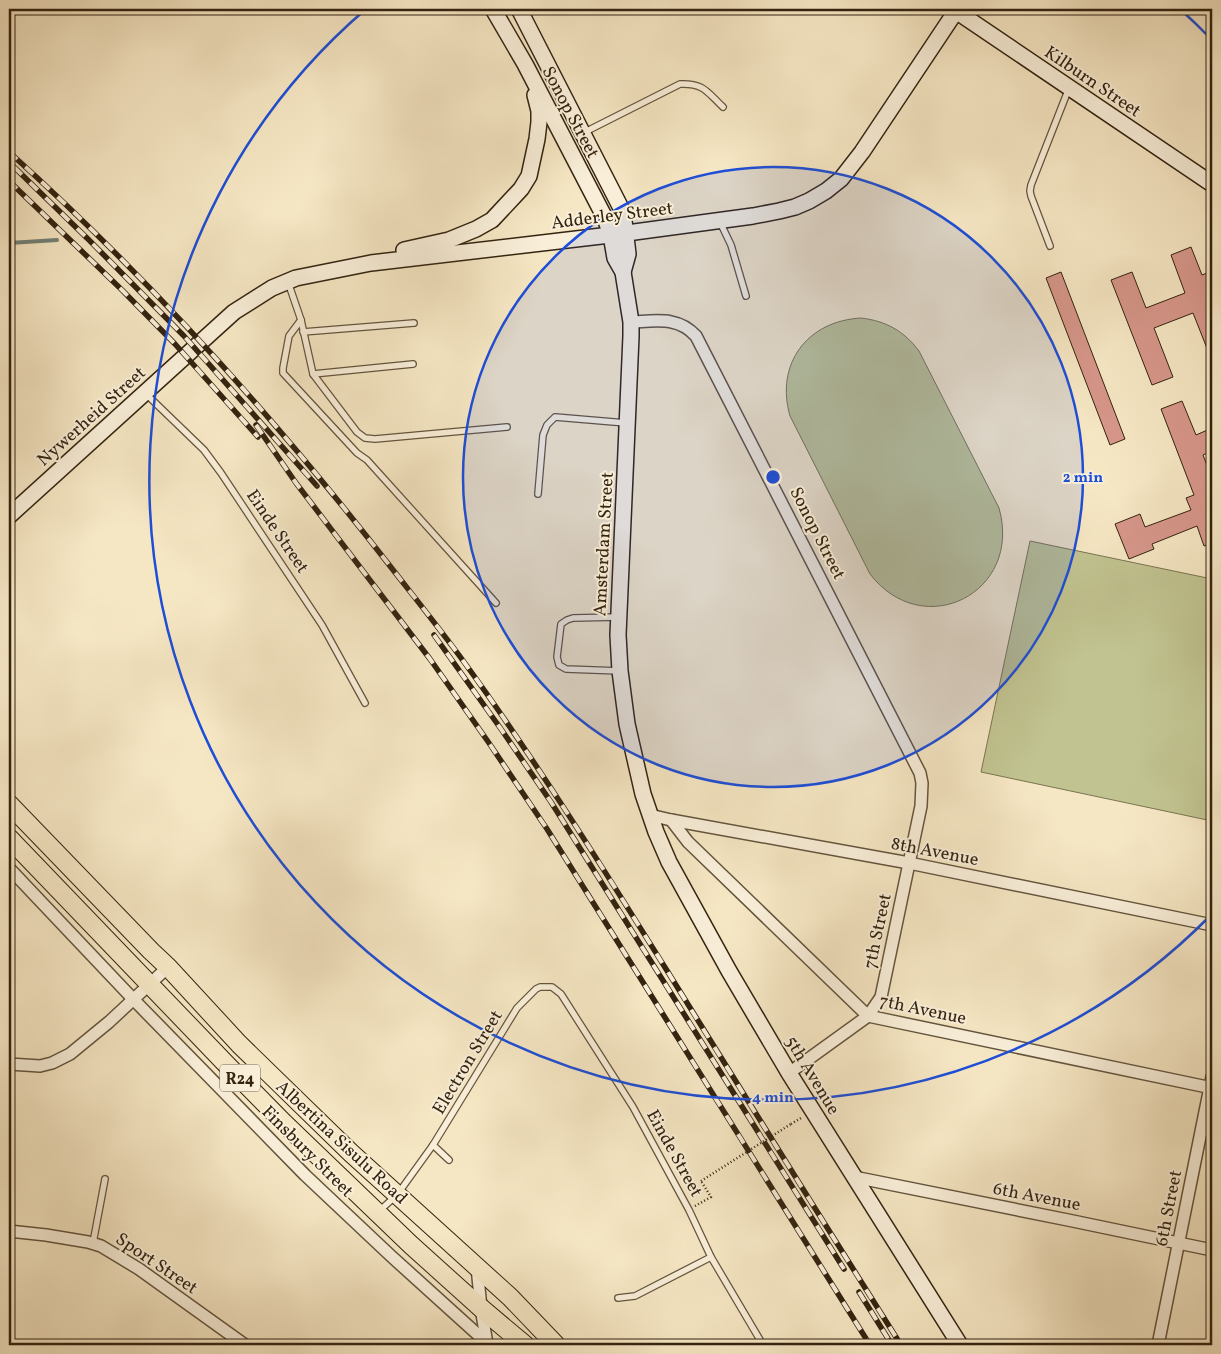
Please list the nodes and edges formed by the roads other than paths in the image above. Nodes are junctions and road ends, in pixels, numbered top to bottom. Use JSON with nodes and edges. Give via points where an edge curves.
{"nodes":[{"id":1,"x":493,"y":9,"type":"edge"},
{"id":2,"x":519,"y":9,"type":"edge"},
{"id":3,"x":955,"y":10,"type":"edge"},
{"id":4,"x":525,"y":64,"type":"junction"},
{"id":5,"x":1069,"y":88,"type":"junction"},
{"id":6,"x":722,"y":107,"type":"dead end"},
{"id":7,"x":583,"y":133,"type":"junction"},
{"id":8,"x":1212,"y":184,"type":"edge"},
{"id":9,"x":720,"y":220,"type":"junction"},
{"id":10,"x":627,"y":233,"type":"junction"},
{"id":11,"x":611,"y":235,"type":"junction"},
{"id":12,"x":1050,"y":246,"type":"dead end"},
{"id":13,"x":623,"y":272,"type":"junction"},
{"id":14,"x":292,"y":280,"type":"junction"},
{"id":15,"x":746,"y":296,"type":"dead end"},
{"id":16,"x":301,"y":320,"type":"junction"},
{"id":17,"x":631,"y":322,"type":"junction"},
{"id":18,"x":414,"y":323,"type":"dead end"},
{"id":19,"x":303,"y":332,"type":"junction"},
{"id":20,"x":198,"y":345,"type":"joint"},
{"id":21,"x":413,"y":364,"type":"dead end"},
{"id":22,"x":313,"y":374,"type":"junction"},
{"id":23,"x":145,"y":393,"type":"junction"},
{"id":24,"x":628,"y":423,"type":"junction"},
{"id":25,"x":507,"y":427,"type":"dead end"},
{"id":26,"x":538,"y":494,"type":"dead end"},
{"id":27,"x":9,"y":516,"type":"edge"},
{"id":28,"x":496,"y":603,"type":"dead end"},
{"id":29,"x":619,"y":617,"type":"junction"},
{"id":30,"x":620,"y":671,"type":"junction"},
{"id":31,"x":365,"y":703,"type":"dead end"},
{"id":32,"x":922,"y":783,"type":"joint"},
{"id":33,"x":9,"y":804,"type":"edge"},
{"id":34,"x":650,"y":815,"type":"junction"},
{"id":35,"x":671,"y":820,"type":"junction"},
{"id":36,"x":9,"y":838,"type":"edge"},
{"id":37,"x":909,"y":863,"type":"junction"},
{"id":38,"x":9,"y":868,"type":"edge"},
{"id":39,"x":1212,"y":925,"type":"edge"},
{"id":40,"x":168,"y":967,"type":"junction"},
{"id":41,"x":151,"y":984,"type":"junction"},
{"id":42,"x":547,"y":986,"type":"joint"},
{"id":43,"x":134,"y":1000,"type":"junction"},
{"id":44,"x":868,"y":1016,"type":"junction"},
{"id":45,"x":9,"y":1064,"type":"edge"},
{"id":46,"x":789,"y":1073,"type":"junction"},
{"id":47,"x":1212,"y":1084,"type":"edge"},
{"id":48,"x":433,"y":1145,"type":"junction"},
{"id":49,"x":449,"y":1160,"type":"dead end"},
{"id":50,"x":854,"y":1178,"type":"junction"},
{"id":51,"x":105,"y":1179,"type":"dead end"},
{"id":52,"x":397,"y":1195,"type":"junction"},
{"id":53,"x":377,"y":1213,"type":"junction"},
{"id":54,"x":9,"y":1231,"type":"edge"},
{"id":55,"x":93,"y":1243,"type":"junction"},
{"id":56,"x":1178,"y":1243,"type":"junction"},
{"id":57,"x":1212,"y":1250,"type":"edge"},
{"id":58,"x":711,"y":1257,"type":"junction"},
{"id":59,"x":477,"y":1267,"type":"junction"},
{"id":60,"x":618,"y":1298,"type":"dead end"},
{"id":61,"x":481,"y":1308,"type":"junction"},
{"id":62,"x":487,"y":1344,"type":"edge"},
{"id":63,"x":245,"y":1345,"type":"edge"},
{"id":64,"x":525,"y":1345,"type":"edge"},
{"id":65,"x":556,"y":1345,"type":"edge"},
{"id":66,"x":762,"y":1345,"type":"edge"},
{"id":67,"x":960,"y":1345,"type":"edge"},
{"id":68,"x":1158,"y":1345,"type":"edge"}],
"edges":[{"from":1,"to":4,"type":"street","name":"Sonop Street"},
{"from":2,"to":7,"type":"street","name":"Sonop Street"},
{"from":3,"to":5,"type":"street","name":"Kilburn Street"},
{"from":3,"to":9,"type":"street","name":"Adderley Street","via":[[841,179],[795,207]]},
{"from":4,"to":11,"type":"street","name":"Sonop Street"},
{"from":4,"to":14,"type":"street","via":[[539,111],[534,156],[529,176],[492,220],[449,240],[352,260]]},
{"from":5,"to":8,"type":"street","name":"Kilburn Street"},
{"from":5,"to":12,"type":"lane","via":[[1030,191]]},
{"from":6,"to":7,"type":"lane","via":[[702,87],[692,83],[680,84]]},
{"from":7,"to":10,"type":"street","name":"Sonop Street","via":[[623,212]]},
{"from":9,"to":10,"type":"street","name":"Adderley Street"},
{"from":9,"to":15,"type":"lane"},
{"from":10,"to":11,"type":"street","name":"Adderley Street"},
{"from":10,"to":13,"type":"street","name":"Amsterdam Street","via":[[628,254]]},
{"from":11,"to":13,"type":"street","name":"Amsterdam Street","via":[[615,258]]},
{"from":11,"to":14,"type":"street","name":"Adderley Street","via":[[371,263]]},
{"from":13,"to":17,"type":"street","name":"Amsterdam Street"},
{"from":14,"to":16,"type":"lane"},
{"from":14,"to":20,"type":"street","name":"Adderley Street","via":[[248,302]]},
{"from":16,"to":19,"type":"lane"},
{"from":16,"to":28,"type":"lane","via":[[289,336],[282,368],[284,374]]},
{"from":17,"to":24,"type":"street","name":"Amsterdam Street"},
{"from":17,"to":32,"type":"street","name":"Sonop Street","via":[[677,322],[696,336],[918,767]]},
{"from":18,"to":19,"type":"lane"},
{"from":19,"to":22,"type":"lane"},
{"from":20,"to":23,"type":"street","name":"Nywerheid Street"},
{"from":21,"to":22,"type":"lane"},
{"from":22,"to":25,"type":"lane","via":[[356,432],[366,438]]},
{"from":23,"to":27,"type":"street","name":"Nywerheid Street"},
{"from":23,"to":31,"type":"lane","name":"Einde Street","via":[[204,450],[222,473],[322,625]]},
{"from":24,"to":26,"type":"lane","via":[[555,417],[542,435]]},
{"from":24,"to":29,"type":"street","name":"Amsterdam Street"},
{"from":29,"to":30,"type":"street","name":"Amsterdam Street"},
{"from":29,"to":30,"type":"lane","via":[[567,620],[561,624],[557,657],[559,665],[566,669]]},
{"from":30,"to":34,"type":"street","name":"Amsterdam Street","via":[[627,724]]},
{"from":32,"to":37,"type":"street","name":"7th Street","via":[[921,806]]},
{"from":33,"to":40,"type":"main road","name":"Albertina Sisulu Road","number":"R24"},
{"from":34,"to":35,"type":"street","name":"8th Avenue"},
{"from":34,"to":46,"type":"street","name":"5th Avenue","via":[[680,883]]},
{"from":35,"to":37,"type":"street","name":"8th Avenue"},
{"from":35,"to":44,"type":"street","name":"7th Avenue","via":[[688,842]]},
{"from":36,"to":41,"type":"main road","name":"Albertina Sisulu Road","number":"R24"},
{"from":37,"to":39,"type":"street","name":"8th Avenue"},
{"from":37,"to":44,"type":"street","name":"7th Street","via":[[880,997]]},
{"from":38,"to":43,"type":"street","name":"Finsbury Street"},
{"from":40,"to":41,"type":"street"},
{"from":40,"to":52,"type":"main road","name":"Albertina Sisulu Road","number":"R24","via":[[239,1044]]},
{"from":41,"to":43,"type":"street"},
{"from":41,"to":53,"type":"main road","name":"Albertina Sisulu Road","number":"R24","via":[[284,1123]]},
{"from":42,"to":48,"type":"lane","name":"Electron Street","via":[[536,989],[518,1008]]},
{"from":42,"to":58,"type":"lane","name":"Einde Street","via":[[561,994],[628,1099]]},
{"from":43,"to":45,"type":"street","via":[[77,1050],[62,1059],[40,1066]]},
{"from":43,"to":62,"type":"street","name":"Finsbury Street","via":[[305,1175]]},
{"from":44,"to":46,"type":"street","name":"7th Street"},
{"from":44,"to":47,"type":"street","name":"7th Avenue"},
{"from":46,"to":50,"type":"street","name":"5th Avenue"},
{"from":47,"to":56,"type":"street","name":"6th Street"},
{"from":48,"to":49,"type":"lane"},
{"from":48,"to":52,"type":"lane","name":"Electron Street"},
{"from":50,"to":56,"type":"street","name":"6th Avenue"},
{"from":50,"to":67,"type":"street","name":"5th Avenue"},
{"from":51,"to":55,"type":"lane"},
{"from":52,"to":53,"type":"lane","name":"Electron Street"},
{"from":52,"to":59,"type":"main road","name":"Albertina Sisulu Road","number":"R24"},
{"from":53,"to":61,"type":"main road","name":"Albertina Sisulu Road","number":"R24"},
{"from":54,"to":55,"type":"street","name":"Sport Street"},
{"from":55,"to":63,"type":"street","name":"Sport Street","via":[[139,1269]]},
{"from":56,"to":57,"type":"street","name":"6th Avenue"},
{"from":56,"to":68,"type":"street","name":"6th Street"},
{"from":58,"to":60,"type":"lane","via":[[635,1296]]},
{"from":58,"to":66,"type":"lane","name":"Einde Street"},
{"from":59,"to":61,"type":"street"},
{"from":59,"to":65,"type":"main road","name":"Albertina Sisulu Road","number":"R24"},
{"from":61,"to":62,"type":"street"},
{"from":61,"to":64,"type":"main road","name":"Albertina Sisulu Road","number":"R24"}]}
